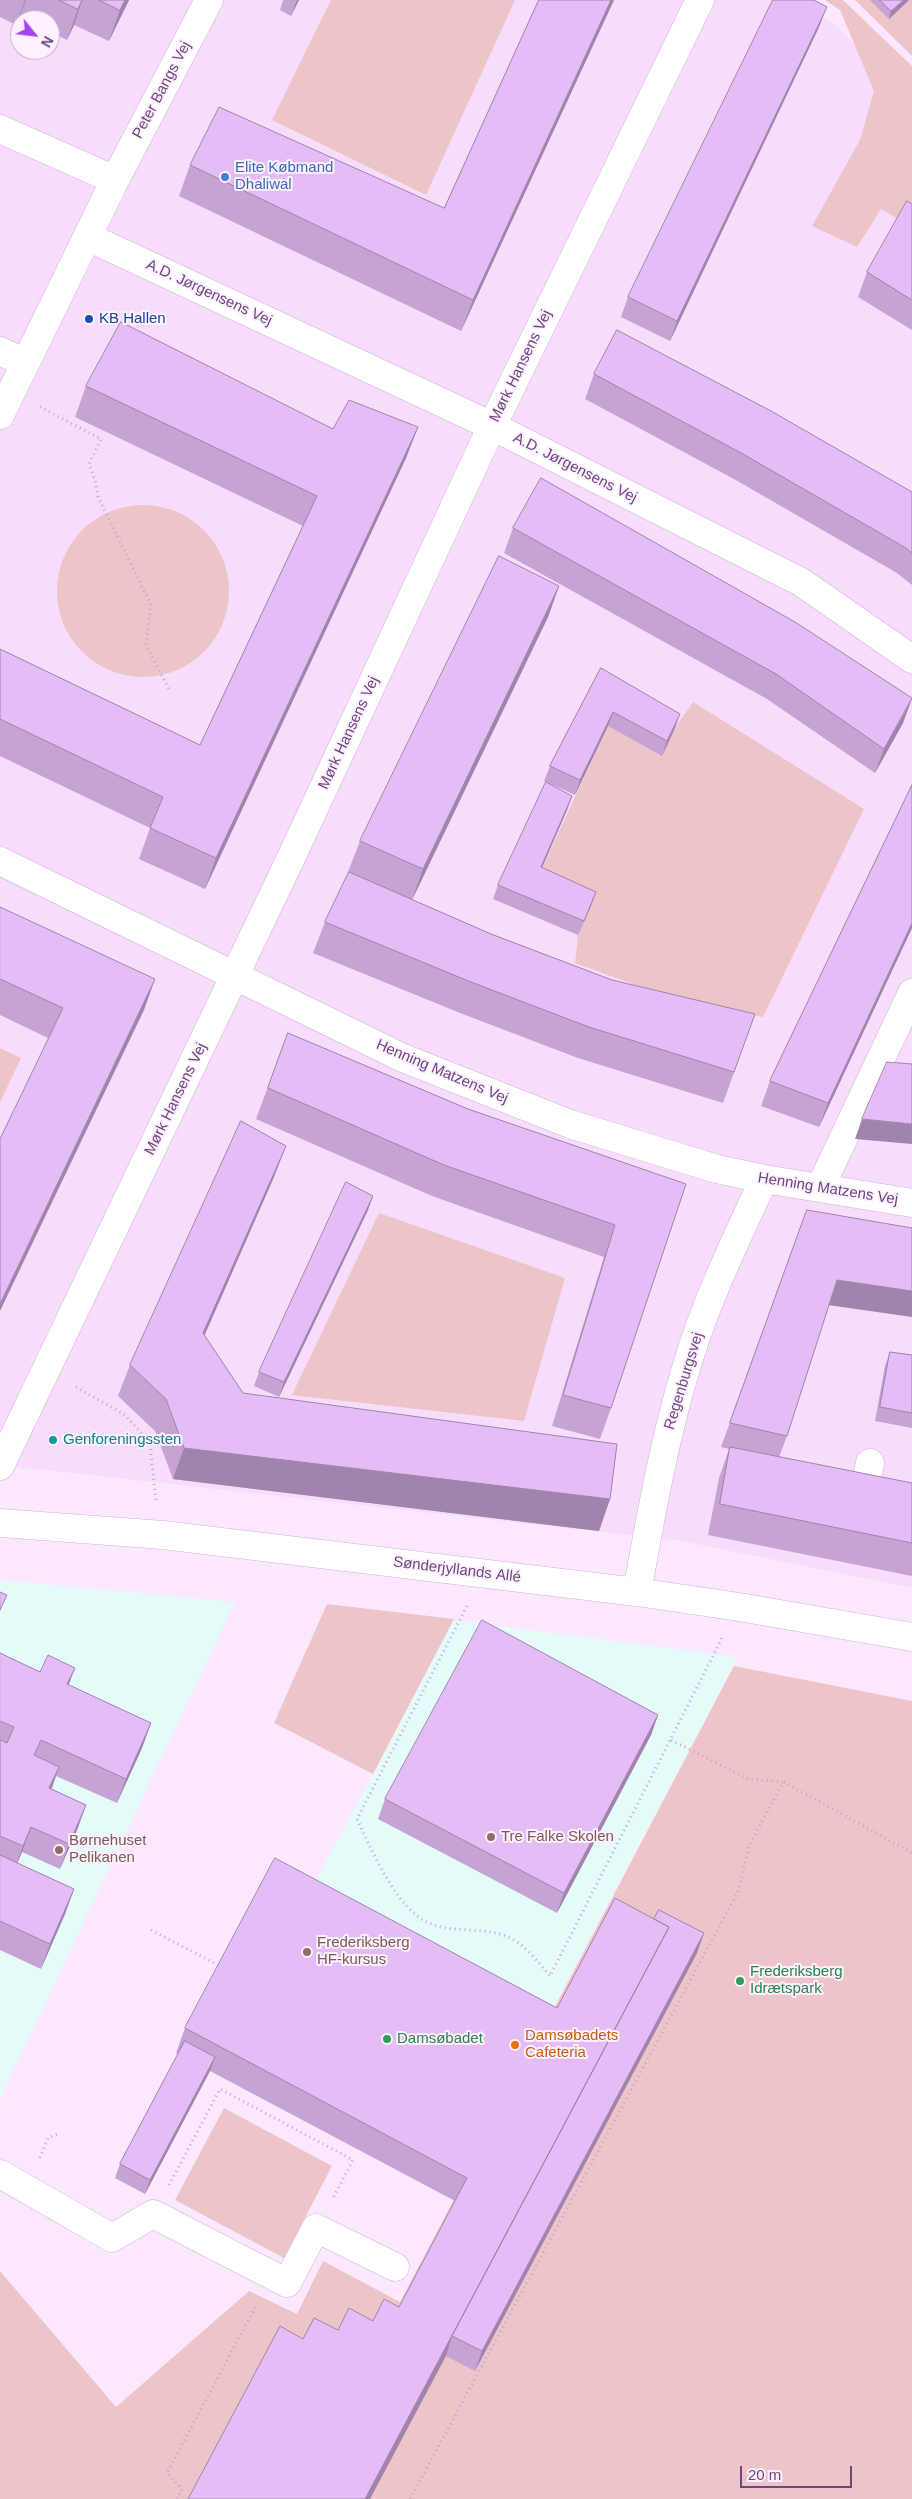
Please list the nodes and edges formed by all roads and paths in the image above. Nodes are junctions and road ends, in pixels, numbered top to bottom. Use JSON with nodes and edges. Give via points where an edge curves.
{"nodes":[{"id":1,"x":210,"y":0,"type":"edge"},
{"id":2,"x":700,"y":0,"type":"edge"},
{"id":3,"x":0,"y":129,"type":"edge"},
{"id":4,"x":115,"y":180,"type":"junction"},
{"id":5,"x":88,"y":237,"type":"junction"},
{"id":6,"x":0,"y":351,"type":"edge"},
{"id":7,"x":25,"y":363,"type":"junction"},
{"id":8,"x":5,"y":403,"type":"edge"},
{"id":9,"x":492,"y":426,"type":"junction"},
{"id":10,"x":912,"y":659,"type":"edge"},
{"id":11,"x":170,"y":691,"type":"dead end"},
{"id":12,"x":0,"y":861,"type":"edge"},
{"id":13,"x":235,"y":977,"type":"junction"},
{"id":14,"x":912,"y":993,"type":"edge"},
{"id":15,"x":764,"y":1179,"type":"junction"},
{"id":16,"x":820,"y":1188,"type":"junction"},
{"id":17,"x":912,"y":1203,"type":"edge"},
{"id":18,"x":44,"y":1373,"type":"junction"},
{"id":19,"x":870,"y":1463,"type":"dead end"},
{"id":20,"x":0,"y":1466,"type":"edge"},
{"id":21,"x":864,"y":1493,"type":"edge"},
{"id":22,"x":0,"y":1523,"type":"edge"},
{"id":23,"x":158,"y":1535,"type":"junction"},
{"id":24,"x":484,"y":1574,"type":"junction"},
{"id":25,"x":637,"y":1592,"type":"junction"},
{"id":26,"x":739,"y":1607,"type":"junction"},
{"id":27,"x":912,"y":1637,"type":"edge"},
{"id":28,"x":671,"y":1740,"type":"junction"},
{"id":29,"x":784,"y":1782,"type":"junction"},
{"id":30,"x":912,"y":1853,"type":"edge"},
{"id":31,"x":151,"y":1930,"type":"dead end"},
{"id":32,"x":222,"y":1967,"type":"edge"},
{"id":33,"x":0,"y":2174,"type":"edge"},
{"id":34,"x":153,"y":2214,"type":"junction"},
{"id":35,"x":316,"y":2228,"type":"junction"},
{"id":36,"x":395,"y":2267,"type":"dead end"},
{"id":37,"x":272,"y":2275,"type":"junction"},
{"id":38,"x":177,"y":2499,"type":"edge"},
{"id":39,"x":410,"y":2499,"type":"edge"}],
"edges":[{"from":1,"to":4,"type":"street","name":"Peter Bangs Vej"},
{"from":2,"to":9,"type":"street","name":"Mørk Hansens Vej"},
{"from":3,"to":4,"type":"street"},
{"from":4,"to":5,"type":"street","name":"Peter Bangs Vej"},
{"from":5,"to":7,"type":"street","name":"Peter Bangs Vej"},
{"from":5,"to":9,"type":"street","name":"A.D. Jørgensens Vej"},
{"from":6,"to":7,"type":"street"},
{"from":7,"to":8,"type":"street","name":"Peter Bangs Vej"},
{"from":8,"to":11,"type":"path","via":[[101,439],[89,464],[98,497],[151,604],[146,645]]},
{"from":9,"to":10,"type":"street","name":"A.D. Jørgensens Vej","via":[[801,582]]},
{"from":9,"to":13,"type":"street","name":"Mørk Hansens Vej"},
{"from":12,"to":13,"type":"street","name":"Henning Matzens Vej"},
{"from":13,"to":15,"type":"street","name":"Henning Matzens Vej","via":[[403,1058],[570,1124],[717,1169]]},
{"from":13,"to":18,"type":"street","name":"Mørk Hansens Vej"},
{"from":14,"to":16,"type":"street"},
{"from":15,"to":16,"type":"street","name":"Henning Matzens Vej"},
{"from":15,"to":25,"type":"street","name":"Regenburgsvej","via":[[722,1270],[687,1364],[661,1461]]},
{"from":16,"to":17,"type":"street","name":"Henning Matzens Vej"},
{"from":18,"to":20,"type":"street","name":"Mørk Hansens Vej"},
{"from":18,"to":23,"type":"path","via":[[125,1415],[150,1443]]},
{"from":19,"to":21,"type":"street"},
{"from":22,"to":23,"type":"street","name":"Sønderjyllands Allé"},
{"from":23,"to":24,"type":"street","name":"Sønderjyllands Allé"},
{"from":24,"to":25,"type":"street","name":"Sønderjyllands Allé"},
{"from":24,"to":28,"type":"path","via":[[357,1819],[378,1864],[417,1915],[435,1926],[486,1931],[512,1939],[550,1976]]},
{"from":25,"to":26,"type":"street","name":"Sønderjyllands Allé"},
{"from":26,"to":27,"type":"street","name":"Sønderjyllands Allé"},
{"from":26,"to":28,"type":"path"},
{"from":28,"to":29,"type":"path","via":[[748,1779]]},
{"from":29,"to":30,"type":"path"},
{"from":29,"to":39,"type":"path","via":[[749,1846],[738,1892]]},
{"from":31,"to":32,"type":"path"},
{"from":33,"to":34,"type":"street","via":[[112,2238]]},
{"from":34,"to":35,"type":"path","via":[[220,2089],[353,2160]]},
{"from":34,"to":37,"type":"street"},
{"from":35,"to":36,"type":"street"},
{"from":35,"to":37,"type":"street","via":[[287,2283]]},
{"from":37,"to":38,"type":"path","via":[[167,2473],[182,2490]]}]}
